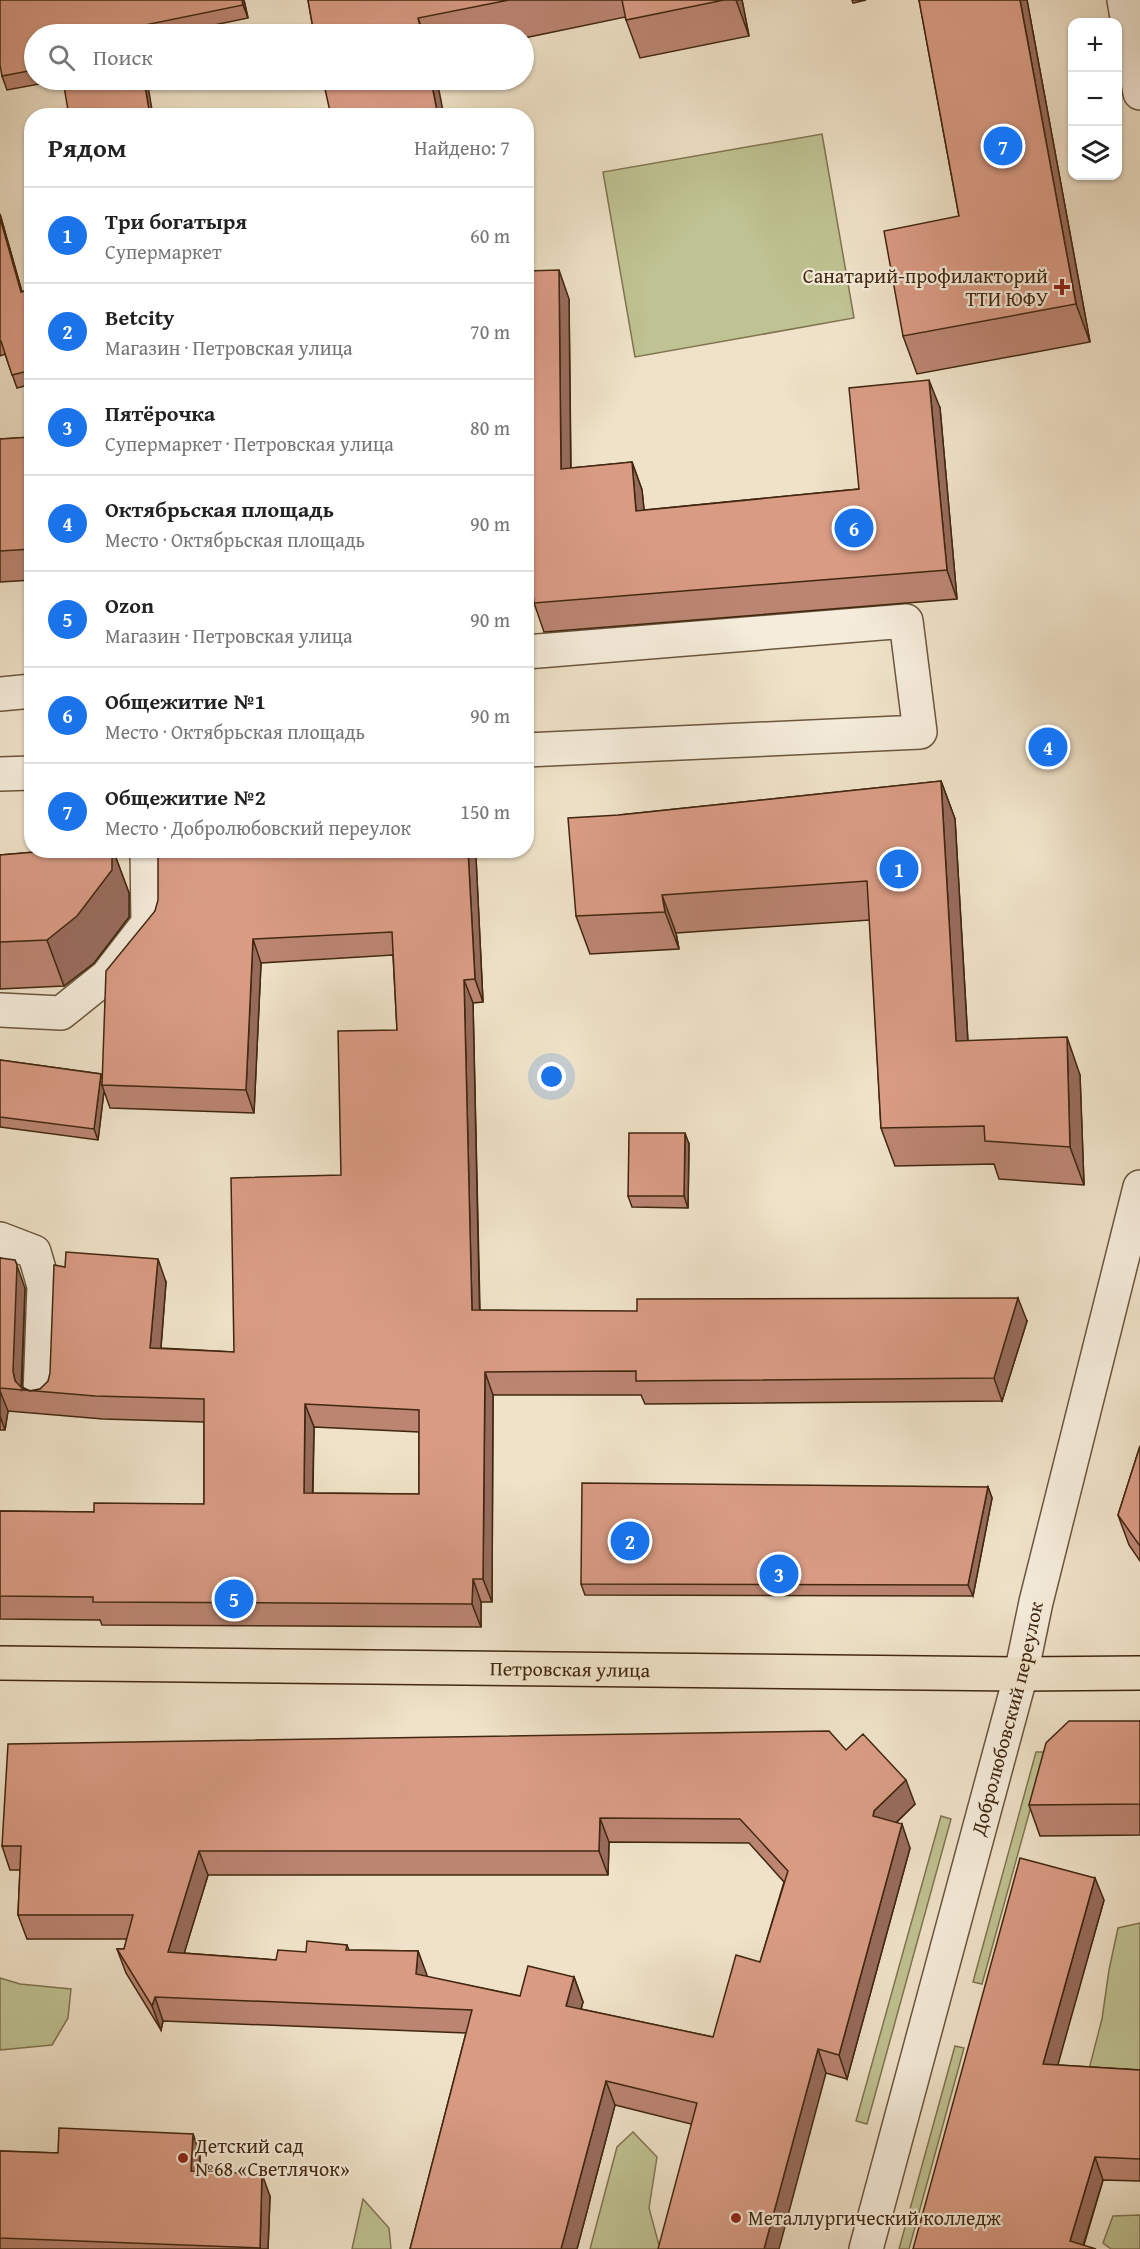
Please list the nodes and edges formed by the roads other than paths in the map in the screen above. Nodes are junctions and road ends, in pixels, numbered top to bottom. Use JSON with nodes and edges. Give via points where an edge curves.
{"nodes":[{"id":1,"x":1124,"y":0,"type":"edge"},
{"id":2,"x":1140,"y":93,"type":"edge"},
{"id":3,"x":534,"y":651,"type":"edge"},
{"id":4,"x":24,"y":692,"type":"edge"},
{"id":5,"x":0,"y":694,"type":"edge"},
{"id":6,"x":534,"y":750,"type":"edge"},
{"id":7,"x":24,"y":773,"type":"edge"},
{"id":8,"x":0,"y":774,"type":"edge"},
{"id":9,"x":147,"y":858,"type":"edge"},
{"id":10,"x":0,"y":1010,"type":"edge"},
{"id":11,"x":1140,"y":1187,"type":"edge"},
{"id":12,"x":0,"y":1239,"type":"edge"},
{"id":13,"x":40,"y":1395,"type":"dead end"},
{"id":14,"x":0,"y":1663,"type":"edge"},
{"id":15,"x":1140,"y":1673,"type":"edge"},
{"id":16,"x":1021,"y":1674,"type":"junction"},
{"id":17,"x":866,"y":2249,"type":"edge"}],
"edges":[{"from":1,"to":2,"type":"street"},
{"from":3,"to":6,"type":"street","via":[[906,621],[920,732]]},
{"from":4,"to":5,"type":"street"},
{"from":7,"to":8,"type":"street"},
{"from":9,"to":10,"type":"street","via":[[148,923],[107,976],[61,1013]]},
{"from":11,"to":16,"type":"street","name":"Добролюбовский переулок"},
{"from":12,"to":13,"type":"street","via":[[34,1252],[44,1286]]},
{"from":14,"to":16,"type":"main road","name":"Петровская улица"},
{"from":15,"to":16,"type":"main road","name":"Петровская улица"},
{"from":16,"to":17,"type":"street","name":"Добролюбовский переулок"}]}
